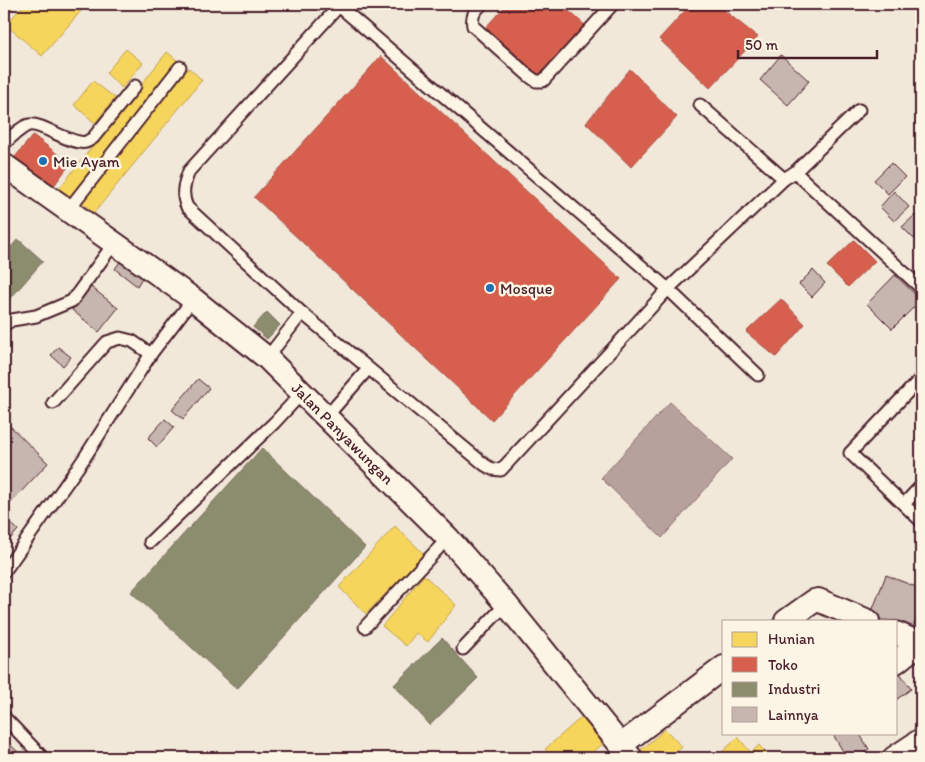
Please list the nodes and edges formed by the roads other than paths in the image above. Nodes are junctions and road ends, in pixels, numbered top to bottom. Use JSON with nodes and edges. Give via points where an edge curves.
{"nodes":[{"id":1,"x":482,"y":4,"type":"edge"},
{"id":2,"x":338,"y":5,"type":"edge"},
{"id":3,"x":607,"y":6,"type":"edge"},
{"id":4,"x":180,"y":67,"type":"dead end"},
{"id":5,"x":136,"y":86,"type":"dead end"},
{"id":6,"x":700,"y":104,"type":"dead end"},
{"id":7,"x":859,"y":110,"type":"dead end"},
{"id":8,"x":4,"y":144,"type":"edge"},
{"id":9,"x":4,"y":165,"type":"edge"},
{"id":10,"x":795,"y":172,"type":"junction"},
{"id":11,"x":784,"y":180,"type":"junction"},
{"id":12,"x":68,"y":210,"type":"junction"},
{"id":13,"x":114,"y":242,"type":"junction"},
{"id":14,"x":921,"y":288,"type":"edge"},
{"id":15,"x":668,"y":289,"type":"junction"},
{"id":16,"x":193,"y":299,"type":"junction"},
{"id":17,"x":302,"y":313,"type":"junction"},
{"id":18,"x":4,"y":325,"type":"edge"},
{"id":19,"x":151,"y":354,"type":"junction"},
{"id":20,"x":267,"y":358,"type":"junction"},
{"id":21,"x":368,"y":369,"type":"junction"},
{"id":22,"x":758,"y":375,"type":"dead end"},
{"id":23,"x":921,"y":378,"type":"edge"},
{"id":24,"x":302,"y":392,"type":"junction"},
{"id":25,"x":53,"y":403,"type":"dead end"},
{"id":26,"x":327,"y":416,"type":"junction"},
{"id":27,"x":921,"y":486,"type":"edge"},
{"id":28,"x":904,"y":504,"type":"junction"},
{"id":29,"x":921,"y":521,"type":"edge"},
{"id":30,"x":448,"y":538,"type":"junction"},
{"id":31,"x":150,"y":542,"type":"dead end"},
{"id":32,"x":4,"y":572,"type":"edge"},
{"id":33,"x":506,"y":604,"type":"junction"},
{"id":34,"x":787,"y":620,"type":"edge"},
{"id":35,"x":866,"y":620,"type":"edge"},
{"id":36,"x":365,"y":627,"type":"dead end"},
{"id":37,"x":913,"y":639,"type":"edge"},
{"id":38,"x":463,"y":649,"type":"dead end"},
{"id":39,"x":898,"y":659,"type":"edge"},
{"id":40,"x":722,"y":669,"type":"edge"},
{"id":41,"x":4,"y":717,"type":"edge"},
{"id":42,"x":921,"y":740,"type":"edge"},
{"id":43,"x":626,"y":752,"type":"edge"},
{"id":44,"x":35,"y":756,"type":"edge"},
{"id":45,"x":894,"y":758,"type":"edge"}],
"edges":[{"from":1,"to":3,"type":"lane","via":[[472,18],[473,26],[536,81],[543,81]]},
{"from":2,"to":15,"type":"lane"},
{"from":2,"to":17,"type":"lane","via":[[189,170],[184,184],[183,198],[187,207]]},
{"from":4,"to":12,"type":"lane"},
{"from":5,"to":8,"type":"lane","via":[[87,142],[28,125]]},
{"from":6,"to":11,"type":"lane"},
{"from":7,"to":10,"type":"lane"},
{"from":9,"to":12,"type":"street","name":"Jalan Panyawungan"},
{"from":10,"to":11,"type":"lane"},
{"from":10,"to":14,"type":"lane"},
{"from":11,"to":15,"type":"lane"},
{"from":12,"to":13,"type":"street","name":"Jalan Panyawungan"},
{"from":13,"to":16,"type":"street","name":"Jalan Panyawungan"},
{"from":13,"to":18,"type":"lane","via":[[72,301]]},
{"from":15,"to":21,"type":"lane","via":[[501,470],[485,465]]},
{"from":15,"to":22,"type":"lane"},
{"from":16,"to":19,"type":"lane"},
{"from":16,"to":20,"type":"street","name":"Jalan Panyawungan"},
{"from":17,"to":20,"type":"lane"},
{"from":17,"to":21,"type":"lane"},
{"from":19,"to":25,"type":"lane","via":[[132,341],[120,338],[107,342]]},
{"from":19,"to":32,"type":"lane","via":[[83,460]]},
{"from":20,"to":24,"type":"street","name":"Jalan Panyawungan"},
{"from":21,"to":26,"type":"lane"},
{"from":23,"to":28,"type":"lane","via":[[850,453]]},
{"from":24,"to":26,"type":"street","name":"Jalan Panyawungan"},
{"from":24,"to":31,"type":"lane"},
{"from":26,"to":30,"type":"street","name":"Jalan Panyawungan"},
{"from":27,"to":28,"type":"lane"},
{"from":28,"to":29,"type":"lane"},
{"from":30,"to":33,"type":"street","name":"Jalan Panyawungan"},
{"from":30,"to":36,"type":"lane"},
{"from":33,"to":38,"type":"lane"},
{"from":33,"to":43,"type":"street","name":"Jalan Panyawungan"},
{"from":34,"to":35,"type":"street","via":[[818,600]]},
{"from":37,"to":39,"type":"street"},
{"from":40,"to":43,"type":"street"},
{"from":41,"to":44,"type":"lane"},
{"from":42,"to":45,"type":"street"}]}
